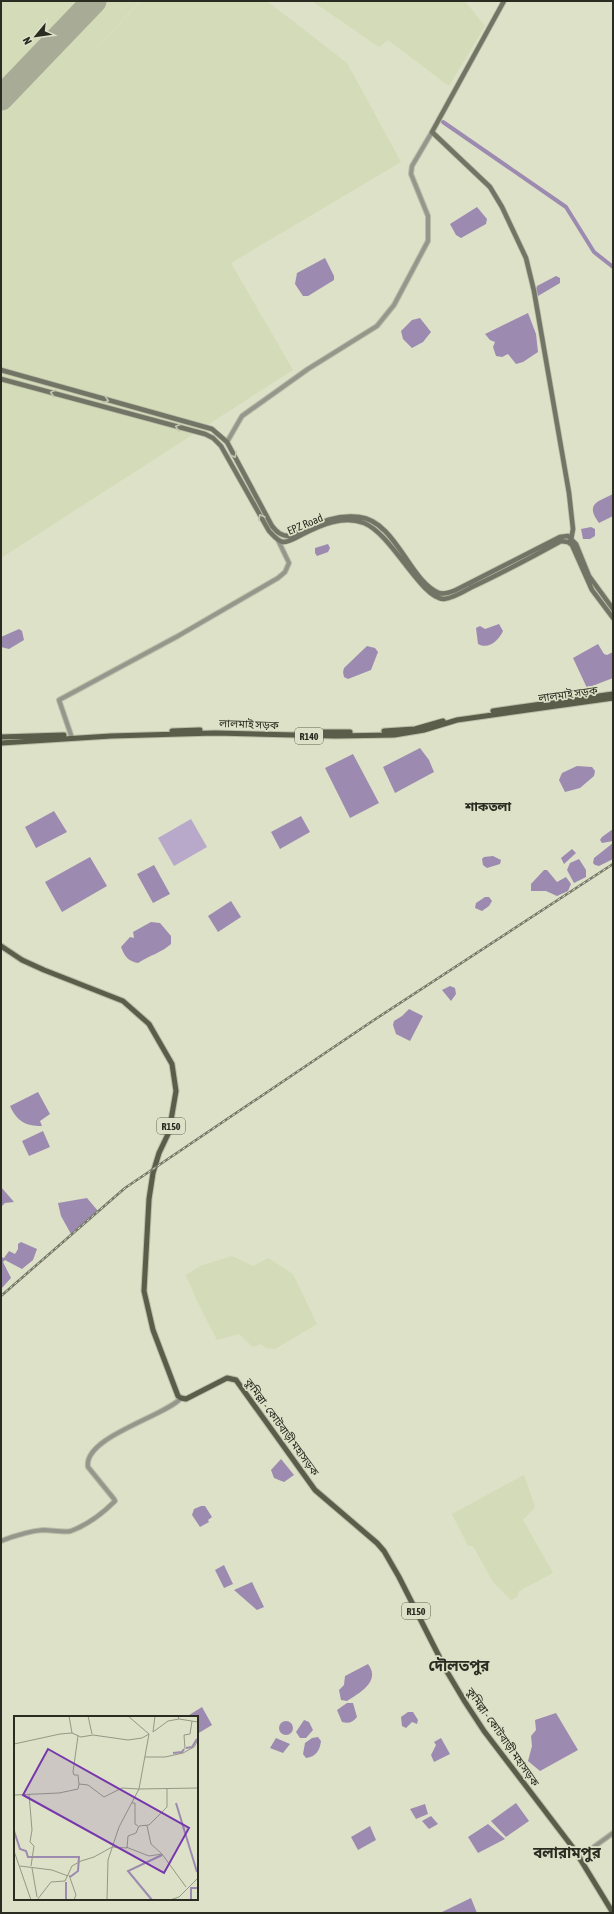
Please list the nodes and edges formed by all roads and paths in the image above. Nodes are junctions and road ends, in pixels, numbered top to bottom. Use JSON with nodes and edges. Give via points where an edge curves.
{"nodes":[{"id":1,"x":504,"y":1,"type":"edge"},
{"id":2,"x":432,"y":132,"type":"junction"},
{"id":3,"x":1,"y":370,"type":"edge"},
{"id":4,"x":1,"y":379,"type":"edge"},
{"id":5,"x":227,"y":442,"type":"junction"},
{"id":6,"x":572,"y":538,"type":"junction"},
{"id":7,"x":278,"y":540,"type":"junction"},
{"id":8,"x":570,"y":543,"type":"junction"},
{"id":9,"x":500,"y":571,"type":"junction"},
{"id":10,"x":613,"y":609,"type":"edge"},
{"id":11,"x":613,"y":618,"type":"edge"},
{"id":12,"x":613,"y":694,"type":"edge"},
{"id":13,"x":613,"y":698,"type":"edge"},
{"id":14,"x":249,"y":732,"type":"junction"},
{"id":15,"x":1,"y":737,"type":"edge"},
{"id":16,"x":71,"y":737,"type":"junction"},
{"id":17,"x":1,"y":742,"type":"edge"},
{"id":18,"x":1,"y":946,"type":"edge"},
{"id":19,"x":181,"y":1398,"type":"junction"},
{"id":20,"x":1,"y":1541,"type":"edge"},
{"id":21,"x":613,"y":1833,"type":"edge"},
{"id":22,"x":580,"y":1857,"type":"junction"},
{"id":23,"x":613,"y":1913,"type":"edge"}],
"edges":[{"from":1,"to":2,"type":"main road"},
{"from":2,"to":5,"type":"street","via":[[412,166],[411,174],[428,216],[428,241],[394,305],[377,326],[308,368],[242,416]]},
{"from":2,"to":6,"type":"main road","via":[[490,187],[526,258],[563,458]]},
{"from":3,"to":5,"type":"main road","name":"EPZ Road","one_way":true,"via":[[209,428]]},
{"from":7,"to":4,"type":"main road","name":"EPZ Road","one_way":true,"via":[[269,531],[221,446],[213,438]]},
{"from":5,"to":9,"type":"main road","name":"EPZ Road","one_way":true,"via":[[272,526],[284,536],[334,518],[353,516],[367,519],[392,539],[431,588],[444,594]]},
{"from":6,"to":8,"type":"main road"},
{"from":6,"to":9,"type":"main road","name":"EPZ Road","via":[[560,537]]},
{"from":6,"to":10,"type":"main road","via":[[589,576]]},
{"from":7,"to":9,"type":"main road","name":"EPZ Road","via":[[292,540],[330,522],[363,522],[380,532],[424,587],[441,599],[453,597]]},
{"from":7,"to":16,"type":"street","via":[[289,563],[285,572],[278,578],[184,633],[59,700]]},
{"from":8,"to":9,"type":"main road","name":"EPZ Road","via":[[561,541]]},
{"from":8,"to":11,"type":"main road","via":[[592,590]]},
{"from":12,"to":14,"type":"main road","name":"লালমাই সড়ক","number":"R140","via":[[456,717],[415,729],[398,731]]},
{"from":13,"to":14,"type":"main road","name":"লালমাই সড়ক","number":"R140","via":[[457,720],[409,733],[336,736]]},
{"from":14,"to":16,"type":"main road","name":"লালমাই সড়ক","number":"R140"},
{"from":15,"to":16,"type":"main road","name":"লালমাই সড়ক","number":"R140"},
{"from":16,"to":17,"type":"main road","name":"লালমাই সড়ক","number":"R140"},
{"from":18,"to":19,"type":"main road","number":"R150","via":[[44,970],[123,1001],[149,1024],[172,1064],[175,1098],[169,1132],[157,1157],[153,1173],[144,1292],[160,1350]]},
{"from":19,"to":20,"type":"street","via":[[112,1436],[94,1452],[88,1465],[114,1499],[111,1505],[87,1523],[70,1531],[41,1530]]},
{"from":19,"to":22,"type":"main road","name":"কুমিল্লা - কোটবাড়ী মহাসড়ক","number":"R150","via":[[186,1399],[227,1378],[236,1380],[315,1490],[377,1543],[392,1564],[442,1664],[483,1730]]},
{"from":21,"to":22,"type":"street"},
{"from":22,"to":23,"type":"main road","name":"কুমিল্লা - কোটবাড়ী মহাসড়ক","number":"R150"}]}
